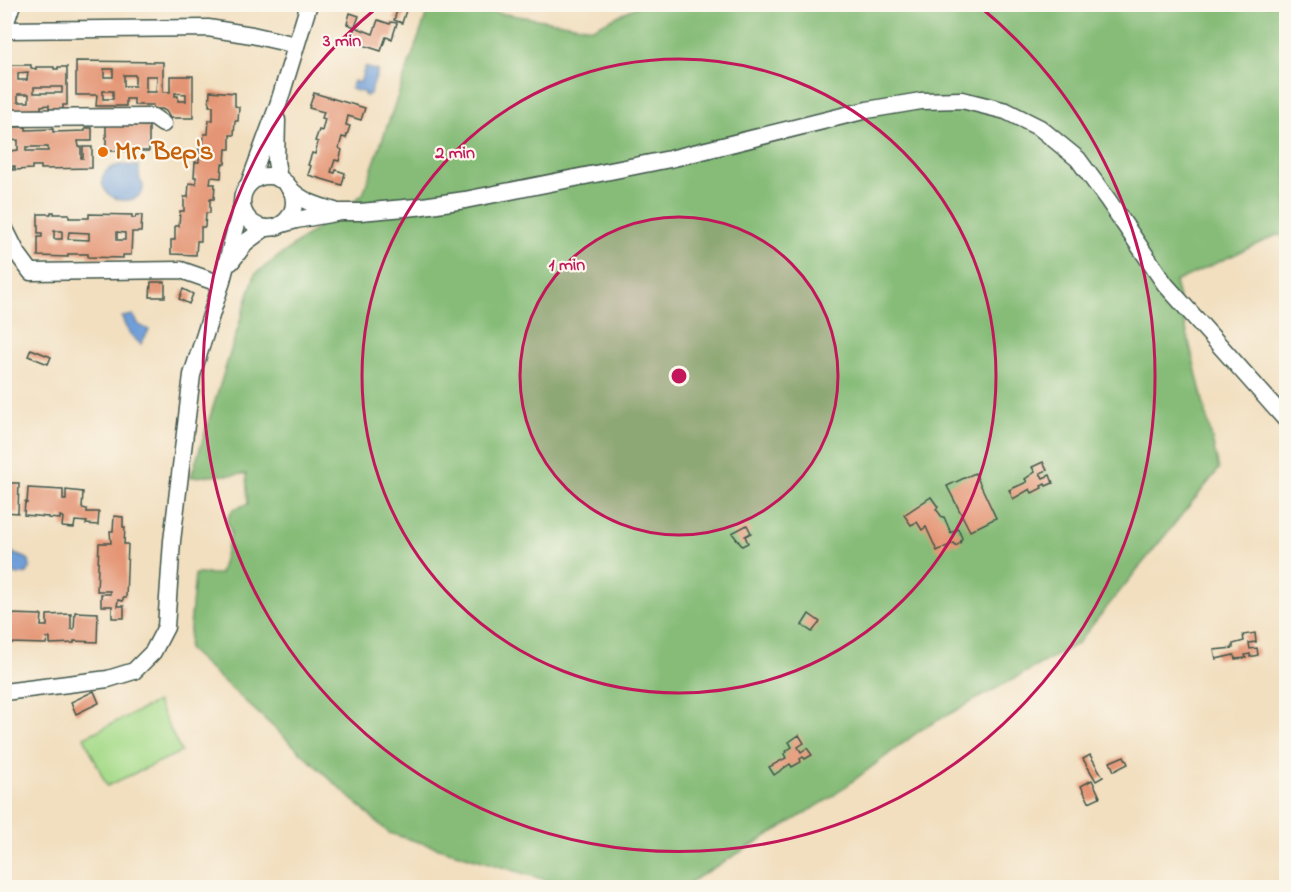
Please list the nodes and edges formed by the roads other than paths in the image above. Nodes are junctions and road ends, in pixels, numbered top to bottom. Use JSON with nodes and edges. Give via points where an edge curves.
{"nodes":[{"id":1,"x":12,"y":4,"type":"edge"},
{"id":2,"x":309,"y":4,"type":"edge"},
{"id":3,"x":4,"y":29,"type":"edge"},
{"id":4,"x":296,"y":45,"type":"junction"},
{"id":5,"x":278,"y":105,"type":"junction"},
{"id":6,"x":4,"y":118,"type":"edge"},
{"id":7,"x":163,"y":124,"type":"dead end"},
{"id":8,"x":284,"y":183,"type":"junction"},
{"id":9,"x":249,"y":184,"type":"junction"},
{"id":10,"x":242,"y":205,"type":"junction"},
{"id":11,"x":341,"y":212,"type":"junction"},
{"id":12,"x":282,"y":224,"type":"junction"},
{"id":13,"x":4,"y":227,"type":"edge"},
{"id":14,"x":265,"y":228,"type":"junction"},
{"id":15,"x":223,"y":277,"type":"junction"},
{"id":16,"x":1287,"y":420,"type":"edge"},
{"id":17,"x":4,"y":692,"type":"edge"}],
"edges":[{"from":1,"to":3,"type":"street"},
{"from":2,"to":4,"type":"street"},
{"from":3,"to":4,"type":"street","via":[[208,28]]},
{"from":4,"to":5,"type":"street"},
{"from":5,"to":8,"type":"street","via":[[276,161]]},
{"from":5,"to":9,"type":"street"},
{"from":6,"to":7,"type":"street","via":[[153,117]]},
{"from":8,"to":9,"type":"street","via":[[266,176]]},
{"from":8,"to":11,"type":"street","via":[[304,200]]},
{"from":8,"to":12,"type":"street","via":[[293,194],[294,206]]},
{"from":9,"to":10,"type":"street"},
{"from":10,"to":14,"type":"street","via":[[247,217]]},
{"from":10,"to":15,"type":"street"},
{"from":11,"to":12,"type":"street"},
{"from":11,"to":16,"type":"street","via":[[465,200],[670,159],[867,110],[921,101],[962,100],[1006,111],[1040,128],[1078,159],[1166,284]]},
{"from":12,"to":14,"type":"street"},
{"from":13,"to":15,"type":"street","via":[[32,272],[181,270]]},
{"from":14,"to":15,"type":"street","via":[[246,242]]},
{"from":15,"to":17,"type":"street","via":[[192,375],[166,627],[153,652],[134,671],[108,679]]}]}
